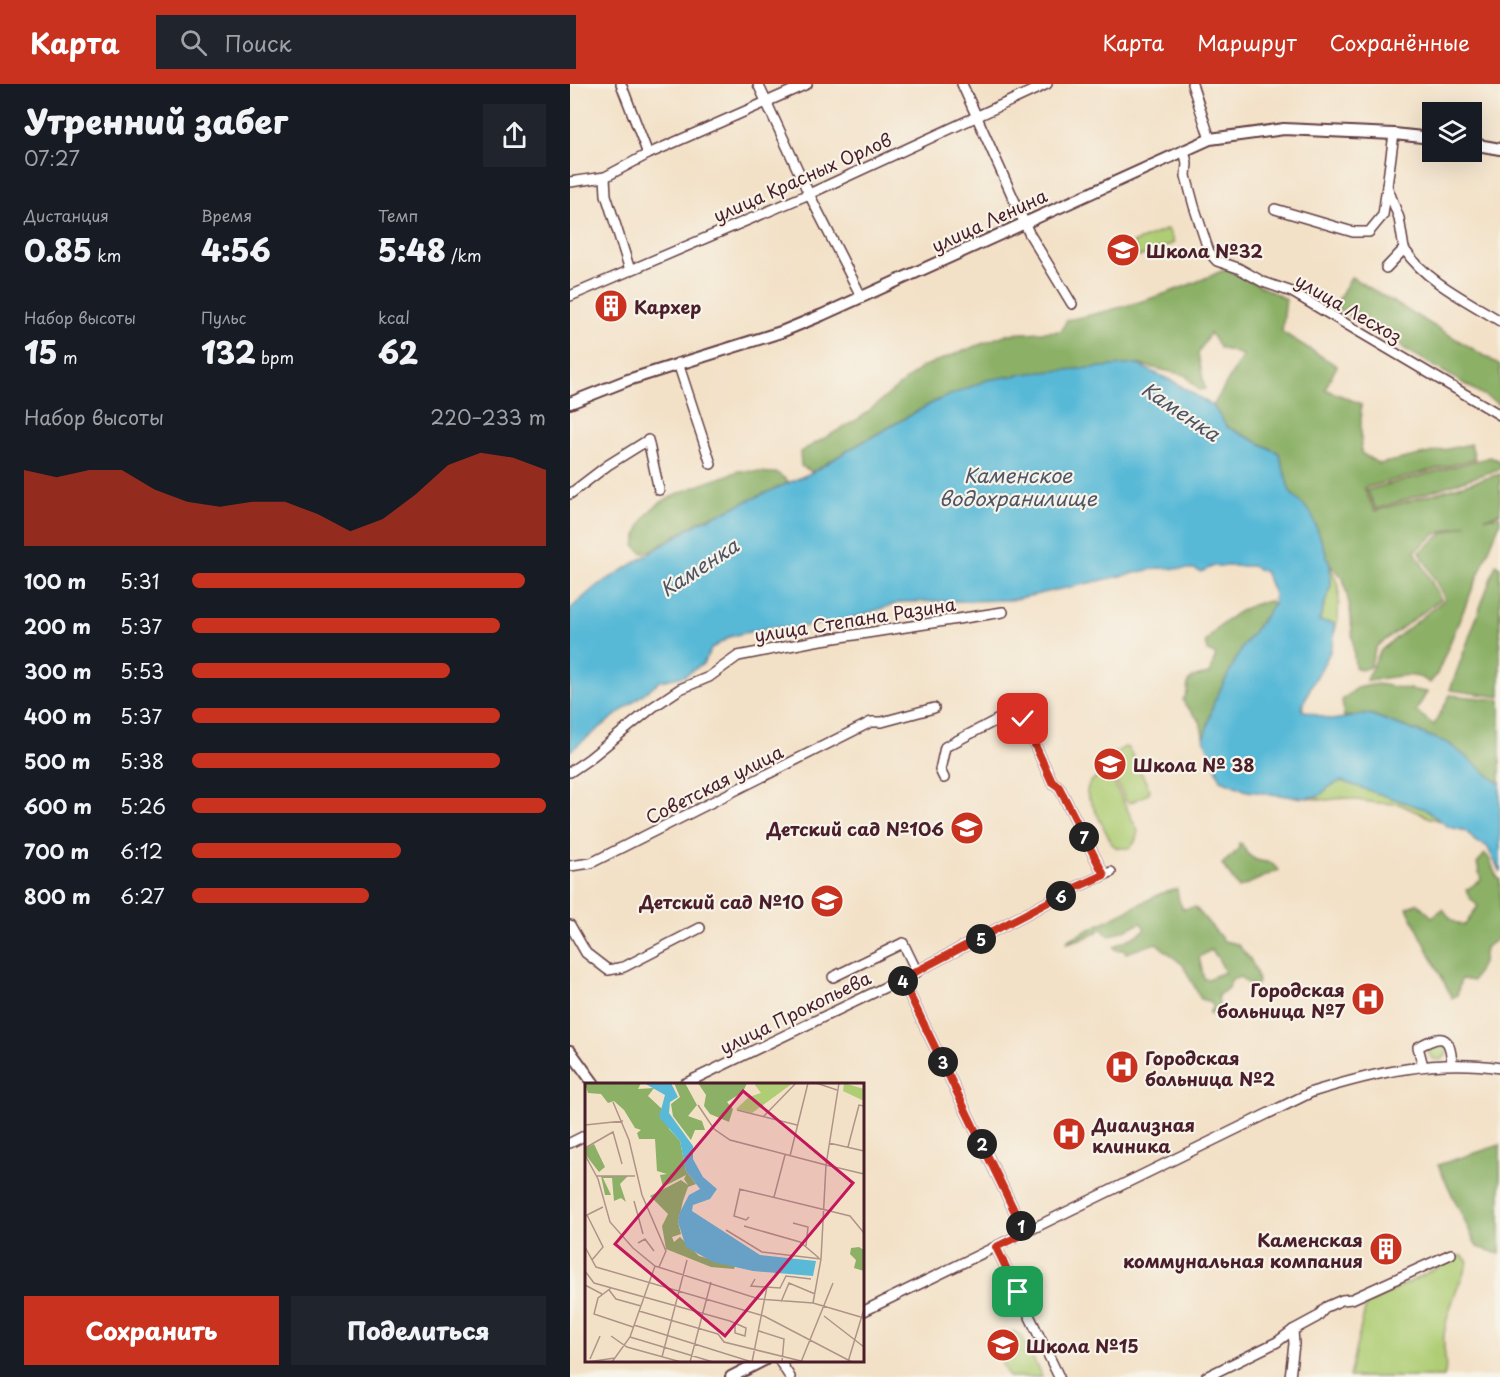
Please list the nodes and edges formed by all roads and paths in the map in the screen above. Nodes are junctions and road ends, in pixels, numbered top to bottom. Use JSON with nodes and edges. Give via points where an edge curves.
{"nodes":[{"id":1,"x":621,"y":84,"type":"edge"},
{"id":2,"x":758,"y":84,"type":"edge"},
{"id":3,"x":807,"y":84,"type":"edge"},
{"id":4,"x":962,"y":84,"type":"edge"},
{"id":5,"x":1047,"y":84,"type":"edge"},
{"id":6,"x":1192,"y":84,"type":"edge"},
{"id":7,"x":767,"y":103,"type":"junction"},
{"id":8,"x":976,"y":115,"type":"junction"},
{"id":9,"x":1394,"y":134,"type":"junction"},
{"id":10,"x":1422,"y":137,"type":"edge"},
{"id":11,"x":1210,"y":138,"type":"junction"},
{"id":12,"x":1482,"y":145,"type":"edge"},
{"id":13,"x":1500,"y":148,"type":"edge"},
{"id":14,"x":1184,"y":150,"type":"junction"},
{"id":15,"x":648,"y":154,"type":"junction"},
{"id":16,"x":605,"y":177,"type":"junction"},
{"id":17,"x":570,"y":182,"type":"edge"},
{"id":18,"x":1388,"y":186,"type":"junction"},
{"id":19,"x":809,"y":194,"type":"junction"},
{"id":20,"x":1275,"y":209,"type":"dead end"},
{"id":21,"x":1024,"y":222,"type":"junction"},
{"id":22,"x":1404,"y":249,"type":"junction"},
{"id":23,"x":1386,"y":268,"type":"dead end"},
{"id":24,"x":630,"y":270,"type":"junction"},
{"id":25,"x":570,"y":296,"type":"edge"},
{"id":26,"x":861,"y":296,"type":"junction"},
{"id":27,"x":1072,"y":304,"type":"dead end"},
{"id":28,"x":1500,"y":321,"type":"edge"},
{"id":29,"x":678,"y":363,"type":"junction"},
{"id":30,"x":570,"y":403,"type":"edge"},
{"id":31,"x":1500,"y":415,"type":"edge"},
{"id":32,"x":711,"y":464,"type":"dead end"},
{"id":33,"x":659,"y":490,"type":"dead end"},
{"id":34,"x":570,"y":494,"type":"edge"},
{"id":35,"x":1003,"y":612,"type":"dead end"},
{"id":36,"x":934,"y":708,"type":"dead end"},
{"id":37,"x":570,"y":772,"type":"edge"},
{"id":38,"x":944,"y":778,"type":"dead end"},
{"id":39,"x":570,"y":866,"type":"edge"},
{"id":40,"x":570,"y":925,"type":"edge"},
{"id":41,"x":700,"y":928,"type":"dead end"},
{"id":42,"x":917,"y":972,"type":"junction"},
{"id":43,"x":833,"y":977,"type":"dead end"},
{"id":44,"x":902,"y":979,"type":"junction"},
{"id":45,"x":570,"y":1051,"type":"edge"},
{"id":46,"x":1452,"y":1064,"type":"junction"},
{"id":47,"x":1423,"y":1066,"type":"junction"},
{"id":48,"x":1500,"y":1068,"type":"edge"},
{"id":49,"x":593,"y":1083,"type":"edge"},
{"id":50,"x":686,"y":1083,"type":"edge"},
{"id":51,"x":585,"y":1136,"type":"edge"},
{"id":52,"x":570,"y":1143,"type":"edge"},
{"id":53,"x":1025,"y":1233,"type":"junction"},
{"id":54,"x":996,"y":1247,"type":"junction"},
{"id":55,"x":1451,"y":1254,"type":"dead end"},
{"id":56,"x":864,"y":1311,"type":"edge"},
{"id":57,"x":1293,"y":1330,"type":"junction"},
{"id":58,"x":760,"y":1362,"type":"edge"},
{"id":59,"x":780,"y":1362,"type":"edge"},
{"id":60,"x":731,"y":1377,"type":"edge"},
{"id":61,"x":790,"y":1377,"type":"edge"},
{"id":62,"x":1059,"y":1377,"type":"edge"},
{"id":63,"x":1206,"y":1377,"type":"edge"},
{"id":64,"x":1290,"y":1377,"type":"edge"}],
"edges":[{"from":1,"to":15,"type":"street"},
{"from":2,"to":7,"type":"street"},
{"from":3,"to":7,"type":"street"},
{"from":4,"to":8,"type":"street"},
{"from":5,"to":8,"type":"street","name":"улица Красных Орлов"},
{"from":6,"to":11,"type":"street"},
{"from":7,"to":15,"type":"street"},
{"from":7,"to":19,"type":"street"},
{"from":8,"to":19,"type":"street","name":"улица Красных Орлов"},
{"from":8,"to":21,"type":"street"},
{"from":9,"to":10,"type":"main road","name":"улица Ленина"},
{"from":9,"to":11,"type":"main road","name":"улица Ленина","via":[[1284,129]]},
{"from":9,"to":18,"type":"street"},
{"from":11,"to":14,"type":"main road","name":"улица Ленина"},
{"from":12,"to":13,"type":"main road"},
{"from":14,"to":21,"type":"main road","name":"улица Ленина"},
{"from":14,"to":31,"type":"street","name":"улица Лесхоз","via":[[1194,206],[1209,252],[1216,261],[1292,292]]},
{"from":15,"to":16,"type":"street"},
{"from":16,"to":17,"type":"street"},
{"from":16,"to":24,"type":"street","via":[[606,195]]},
{"from":18,"to":20,"type":"street","via":[[1383,215],[1369,232],[1353,232]]},
{"from":18,"to":22,"type":"street"},
{"from":19,"to":24,"type":"street","name":"улица Красных Орлов"},
{"from":19,"to":26,"type":"street"},
{"from":21,"to":26,"type":"main road","name":"улица Ленина"},
{"from":21,"to":27,"type":"street"},
{"from":22,"to":23,"type":"street"},
{"from":22,"to":28,"type":"street","via":[[1415,265],[1442,286]]},
{"from":24,"to":25,"type":"street","name":"улица Красных Орлов"},
{"from":26,"to":29,"type":"main road","name":"улица Ленина","via":[[781,332]]},
{"from":29,"to":30,"type":"main road","name":"улица Ленина"},
{"from":29,"to":32,"type":"street"},
{"from":33,"to":34,"type":"street","via":[[648,440]]},
{"from":35,"to":37,"type":"street","name":"улица Степана Разина","via":[[815,640],[738,656],[709,677],[680,689],[653,707]]},
{"from":36,"to":39,"type":"street","name":"Советская улица","via":[[871,722],[600,859]]},
{"from":38,"to":42,"type":"street","name":"улица Прокопьева","via":[[940,771],[945,747],[1008,714],[1023,719],[1052,782],[1059,787],[1108,873]]},
{"from":40,"to":41,"type":"street","via":[[586,953],[608,970],[624,967]]},
{"from":42,"to":43,"type":"street","via":[[903,943]]},
{"from":42,"to":44,"type":"street","name":"улица Прокопьева"},
{"from":44,"to":50,"type":"street","name":"улица Прокопьева"},
{"from":44,"to":53,"type":"street"},
{"from":45,"to":49,"type":"main road"},
{"from":46,"to":47,"type":"street"},
{"from":46,"to":47,"type":"street","via":[[1451,1048],[1445,1040],[1435,1038],[1418,1047]]},
{"from":46,"to":48,"type":"street"},
{"from":47,"to":53,"type":"street","via":[[1357,1078],[1312,1092]]},
{"from":51,"to":52,"type":"street"},
{"from":53,"to":54,"type":"street"},
{"from":54,"to":56,"type":"street"},
{"from":54,"to":62,"type":"street"},
{"from":55,"to":57,"type":"street","via":[[1326,1307],[1317,1317]]},
{"from":57,"to":63,"type":"street"},
{"from":57,"to":64,"type":"street"},
{"from":58,"to":60,"type":"main road"},
{"from":59,"to":61,"type":"street"}]}
